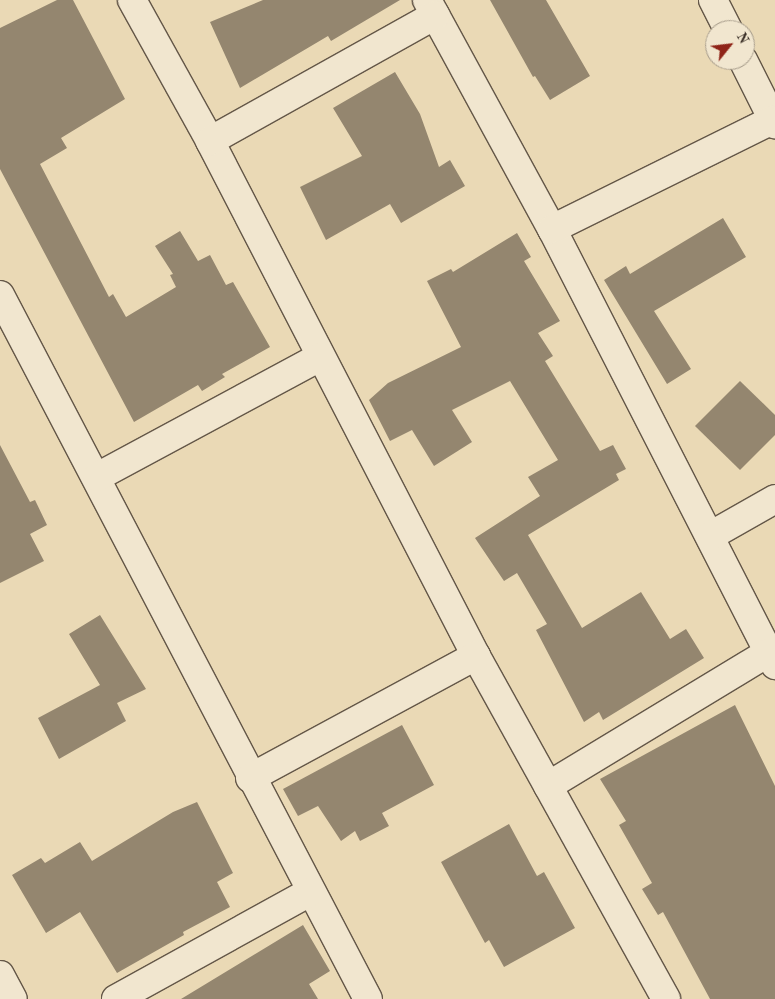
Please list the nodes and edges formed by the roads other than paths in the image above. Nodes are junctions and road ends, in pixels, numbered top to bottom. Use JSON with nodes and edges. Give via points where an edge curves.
{"nodes":[{"id":1,"x":132,"y":0,"type":"edge"},
{"id":2,"x":713,"y":0,"type":"edge"},
{"id":3,"x":431,"y":8,"type":"edge"},
{"id":4,"x":723,"y":20,"type":"edge"},
{"id":5,"x":748,"y":70,"type":"edge"},
{"id":6,"x":774,"y":122,"type":"edge"},
{"id":7,"x":210,"y":141,"type":"junction"},
{"id":8,"x":552,"y":229,"type":"junction"},
{"id":9,"x":0,"y":295,"type":"edge"},
{"id":10,"x":320,"y":357,"type":"junction"},
{"id":11,"x":96,"y":477,"type":"junction"},
{"id":12,"x":775,"y":499,"type":"edge"},
{"id":13,"x":710,"y":536,"type":"junction"},
{"id":14,"x":476,"y":656,"type":"junction"},
{"id":15,"x":772,"y":659,"type":"edge"},
{"id":16,"x":250,"y":778,"type":"junction"},
{"id":17,"x":548,"y":786,"type":"junction"},
{"id":18,"x":310,"y":892,"type":"junction"},
{"id":19,"x":0,"y":974,"type":"edge"},
{"id":20,"x":13,"y":999,"type":"edge"},
{"id":21,"x":116,"y":999,"type":"edge"},
{"id":22,"x":368,"y":999,"type":"edge"},
{"id":23,"x":666,"y":999,"type":"edge"}],
"edges":[{"from":1,"to":7,"type":"street"},
{"from":2,"to":4,"type":"street"},
{"from":3,"to":7,"type":"street"},
{"from":3,"to":8,"type":"street"},
{"from":5,"to":6,"type":"street"},
{"from":6,"to":8,"type":"street"},
{"from":7,"to":10,"type":"street"},
{"from":8,"to":13,"type":"street"},
{"from":9,"to":11,"type":"street"},
{"from":10,"to":11,"type":"street"},
{"from":10,"to":14,"type":"street"},
{"from":11,"to":16,"type":"street"},
{"from":12,"to":13,"type":"street"},
{"from":13,"to":15,"type":"street"},
{"from":14,"to":16,"type":"street"},
{"from":14,"to":17,"type":"street"},
{"from":15,"to":17,"type":"street"},
{"from":16,"to":18,"type":"street"},
{"from":17,"to":23,"type":"street"},
{"from":18,"to":21,"type":"street"},
{"from":18,"to":22,"type":"street"},
{"from":19,"to":20,"type":"street"}]}
